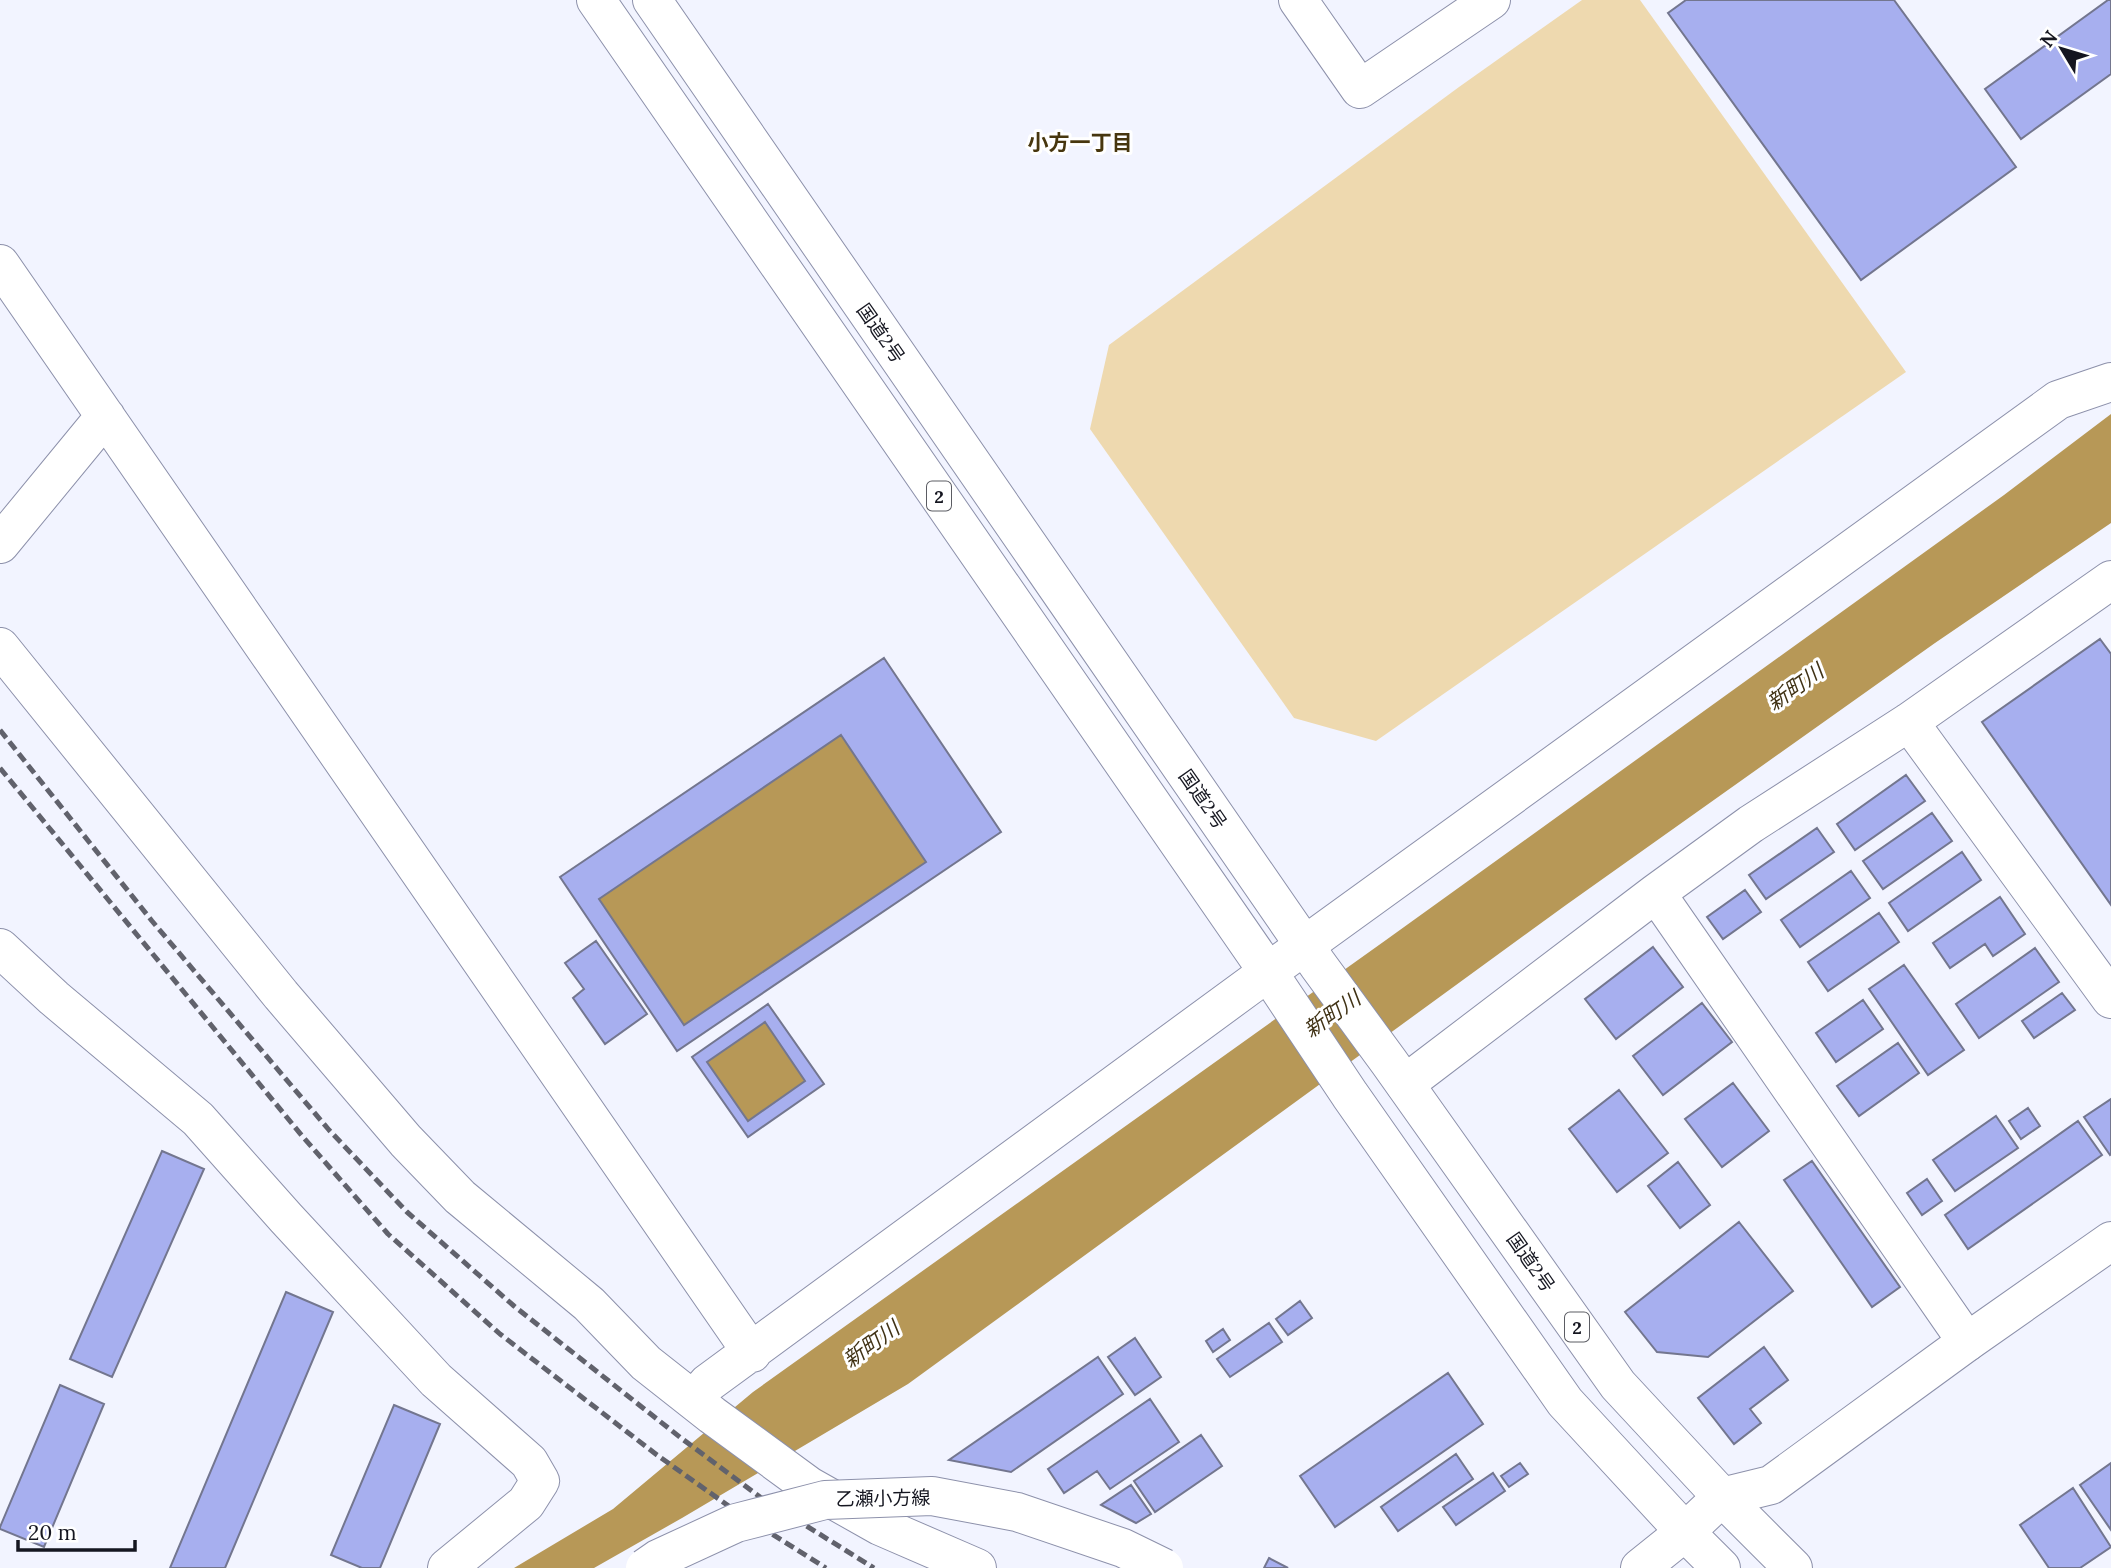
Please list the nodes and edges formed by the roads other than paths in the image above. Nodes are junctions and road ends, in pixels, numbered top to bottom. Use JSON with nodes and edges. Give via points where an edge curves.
{"nodes":[{"id":1,"x":596,"y":0,"type":"edge"},
{"id":2,"x":652,"y":0,"type":"edge"},
{"id":3,"x":1298,"y":0,"type":"edge"},
{"id":4,"x":1491,"y":0,"type":"edge"},
{"id":5,"x":0,"y":264,"type":"edge"},
{"id":6,"x":2111,"y":382,"type":"edge"},
{"id":7,"x":106,"y":417,"type":"junction"},
{"id":8,"x":0,"y":544,"type":"edge"},
{"id":9,"x":2111,"y":580,"type":"edge"},
{"id":10,"x":0,"y":647,"type":"edge"},
{"id":11,"x":1909,"y":722,"type":"junction"},
{"id":12,"x":1656,"y":893,"type":"junction"},
{"id":13,"x":0,"y":948,"type":"edge"},
{"id":14,"x":1311,"y":955,"type":"junction"},
{"id":15,"x":1275,"y":982,"type":"junction"},
{"id":16,"x":2111,"y":999,"type":"edge"},
{"id":17,"x":1397,"y":1073,"type":"junction"},
{"id":18,"x":2111,"y":1241,"type":"edge"},
{"id":19,"x":1967,"y":1342,"type":"junction"},
{"id":20,"x":752,"y":1353,"type":"junction"},
{"id":21,"x":703,"y":1407,"type":"junction"},
{"id":22,"x":1722,"y":1497,"type":"junction"},
{"id":23,"x":1685,"y":1532,"type":"junction"},
{"id":24,"x":447,"y":1568,"type":"edge"},
{"id":25,"x":645,"y":1568,"type":"edge"},
{"id":26,"x":977,"y":1568,"type":"edge"},
{"id":27,"x":1164,"y":1568,"type":"edge"},
{"id":28,"x":1640,"y":1568,"type":"edge"},
{"id":29,"x":1721,"y":1568,"type":"edge"},
{"id":30,"x":1793,"y":1568,"type":"edge"}],
"edges":[{"from":1,"to":15,"type":"main road","number":"2"},
{"from":2,"to":14,"type":"main road","name":"国道2号","number":"2"},
{"from":3,"to":4,"type":"main road","via":[[1360,89]]},
{"from":5,"to":7,"type":"main road"},
{"from":6,"to":14,"type":"main road","via":[[2057,400]]},
{"from":7,"to":8,"type":"main road"},
{"from":7,"to":20,"type":"main road"},
{"from":9,"to":11,"type":"main road"},
{"from":10,"to":21,"type":"main road","via":[[281,995],[406,1141],[460,1197],[589,1304],[646,1363]]},
{"from":11,"to":12,"type":"main road","via":[[1751,824]]},
{"from":11,"to":16,"type":"main road"},
{"from":12,"to":17,"type":"main road"},
{"from":12,"to":19,"type":"main road"},
{"from":13,"to":24,"type":"main road","via":[[198,1119],[436,1380],[529,1462],[540,1481],[526,1503]]},
{"from":14,"to":15,"type":"main road"},
{"from":14,"to":17,"type":"main road","name":"国道2号","number":"2"},
{"from":15,"to":20,"type":"main road"},
{"from":15,"to":23,"type":"main road","number":"2","via":[[1565,1402]]},
{"from":17,"to":22,"type":"main road","name":"国道2号","number":"2","via":[[1618,1385]]},
{"from":18,"to":19,"type":"main road"},
{"from":19,"to":22,"type":"main road","via":[[1770,1485]]},
{"from":20,"to":21,"type":"main road","via":[[708,1383]]},
{"from":21,"to":26,"type":"main road","via":[[809,1486],[880,1526]]},
{"from":22,"to":23,"type":"main road"},
{"from":22,"to":30,"type":"main road","name":"国道2号","number":"2"},
{"from":23,"to":28,"type":"main road"},
{"from":23,"to":29,"type":"main road","number":"2"},
{"from":25,"to":27,"type":"main road","name":"乙瀬小方線","bridge":true,"via":[[736,1523],[825,1500],[932,1496],[1017,1512],[1123,1548]]}]}
